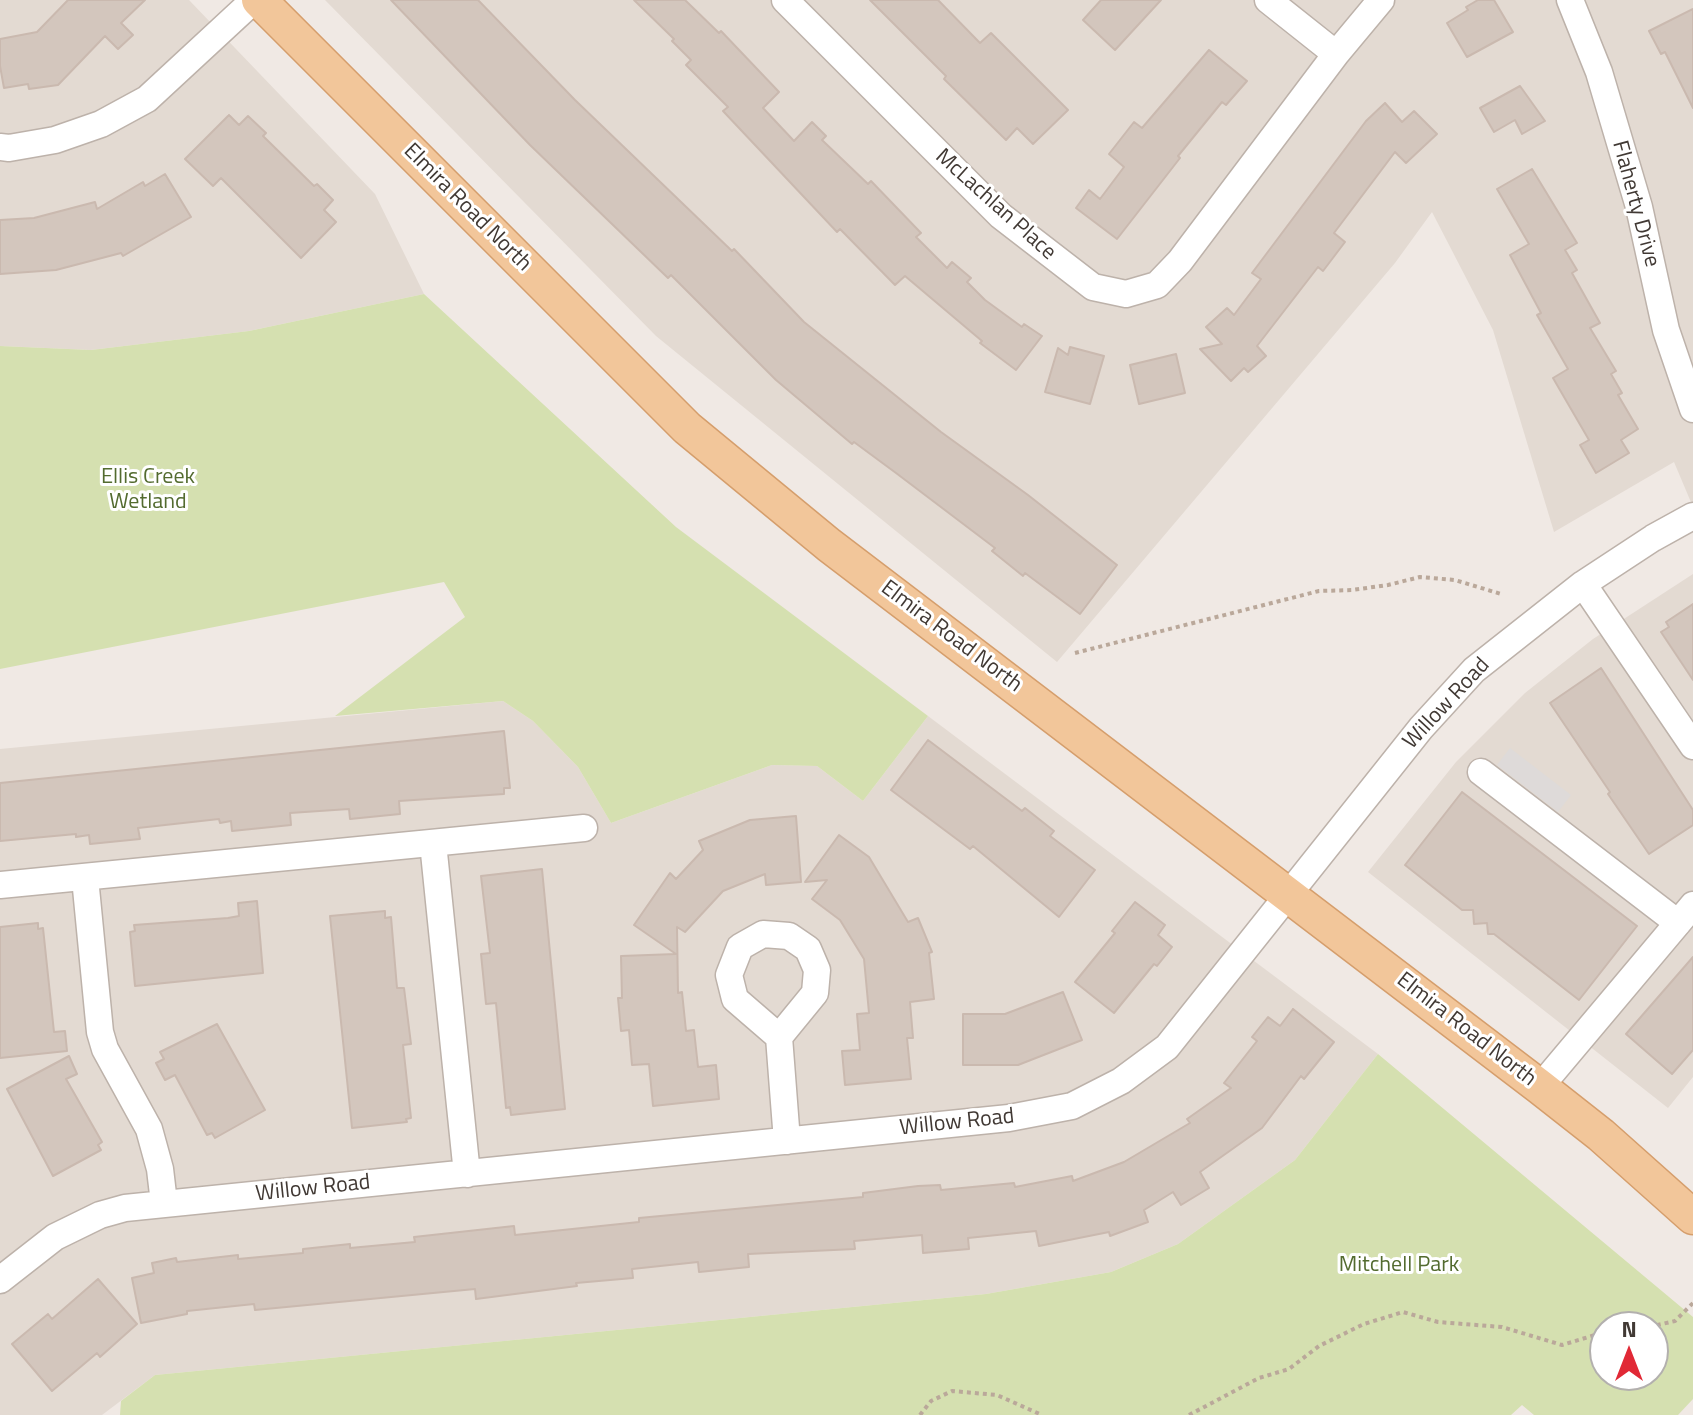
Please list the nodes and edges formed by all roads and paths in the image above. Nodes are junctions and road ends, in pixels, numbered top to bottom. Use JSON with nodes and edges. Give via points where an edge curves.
{"nodes":[{"id":1,"x":257,"y":0,"type":"edge"},
{"id":2,"x":785,"y":0,"type":"edge"},
{"id":3,"x":1268,"y":0,"type":"edge"},
{"id":4,"x":1381,"y":0,"type":"edge"},
{"id":5,"x":1570,"y":0,"type":"edge"},
{"id":6,"x":1336,"y":54,"type":"junction"},
{"id":7,"x":0,"y":147,"type":"edge"},
{"id":8,"x":1693,"y":409,"type":"edge"},
{"id":9,"x":1693,"y":516,"type":"edge"},
{"id":10,"x":1583,"y":584,"type":"junction"},
{"id":11,"x":1501,"y":594,"type":"dead end"},
{"id":12,"x":1075,"y":653,"type":"dead end"},
{"id":13,"x":1693,"y":746,"type":"edge"},
{"id":14,"x":1481,"y":772,"type":"dead end"},
{"id":15,"x":584,"y":828,"type":"dead end"},
{"id":16,"x":433,"y":843,"type":"junction"},
{"id":17,"x":85,"y":878,"type":"junction"},
{"id":18,"x":0,"y":885,"type":"edge"},
{"id":19,"x":1290,"y":894,"type":"junction"},
{"id":20,"x":1686,"y":914,"type":"edge"},
{"id":21,"x":779,"y":1037,"type":"dead end"},
{"id":22,"x":1540,"y":1087,"type":"junction"},
{"id":23,"x":787,"y":1141,"type":"junction"},
{"id":24,"x":467,"y":1174,"type":"junction"},
{"id":25,"x":164,"y":1203,"type":"junction"},
{"id":26,"x":1693,"y":1217,"type":"edge"},
{"id":27,"x":0,"y":1280,"type":"edge"},
{"id":28,"x":1693,"y":1303,"type":"edge"},
{"id":29,"x":1669,"y":1322,"type":"edge"},
{"id":30,"x":1589,"y":1337,"type":"edge"},
{"id":31,"x":920,"y":1415,"type":"edge"},
{"id":32,"x":1042,"y":1415,"type":"edge"},
{"id":33,"x":1189,"y":1415,"type":"edge"}],
"edges":[{"from":1,"to":7,"type":"street","via":[[147,99],[101,124],[55,140]]},
{"from":1,"to":19,"type":"main road","name":"Elmira Road North","via":[[687,428],[829,545]]},
{"from":2,"to":6,"type":"street","name":"McLachlan Place","via":[[1001,216],[1093,287],[1126,294],[1157,285],[1180,261]]},
{"from":3,"to":6,"type":"street"},
{"from":4,"to":6,"type":"street","name":"McLachlan Place"},
{"from":5,"to":8,"type":"street","name":"Flaherty Drive","via":[[1599,72],[1639,207],[1666,330]]},
{"from":9,"to":10,"type":"street","name":"Willow Road"},
{"from":10,"to":13,"type":"street"},
{"from":10,"to":19,"type":"street","name":"Willow Road","via":[[1474,670],[1421,728]]},
{"from":11,"to":12,"type":"path","via":[[1455,580],[1420,577],[1319,591]]},
{"from":14,"to":20,"type":"street"},
{"from":15,"to":16,"type":"street"},
{"from":16,"to":17,"type":"street"},
{"from":16,"to":24,"type":"street"},
{"from":17,"to":18,"type":"street"},
{"from":17,"to":25,"type":"street","via":[[100,1032],[153,1138]]},
{"from":19,"to":22,"type":"main road","name":"Elmira Road North"},
{"from":19,"to":23,"type":"street","name":"Willow Road","via":[[1167,1047],[1121,1081],[1072,1106],[1009,1118]]},
{"from":20,"to":22,"type":"street"},
{"from":21,"to":23,"type":"street"},
{"from":22,"to":26,"type":"main road","name":"Elmira Road North"},
{"from":23,"to":24,"type":"street","name":"Willow Road"},
{"from":24,"to":25,"type":"street","name":"Willow Road"},
{"from":25,"to":27,"type":"street","name":"Willow Road","via":[[113,1211],[75,1225]]},
{"from":28,"to":29,"type":"path"},
{"from":30,"to":33,"type":"path","via":[[1562,1345],[1502,1327],[1438,1322],[1403,1312],[1330,1340],[1289,1369],[1259,1378]]},
{"from":31,"to":32,"type":"path","via":[[931,1401],[952,1391],[997,1395]]}]}
